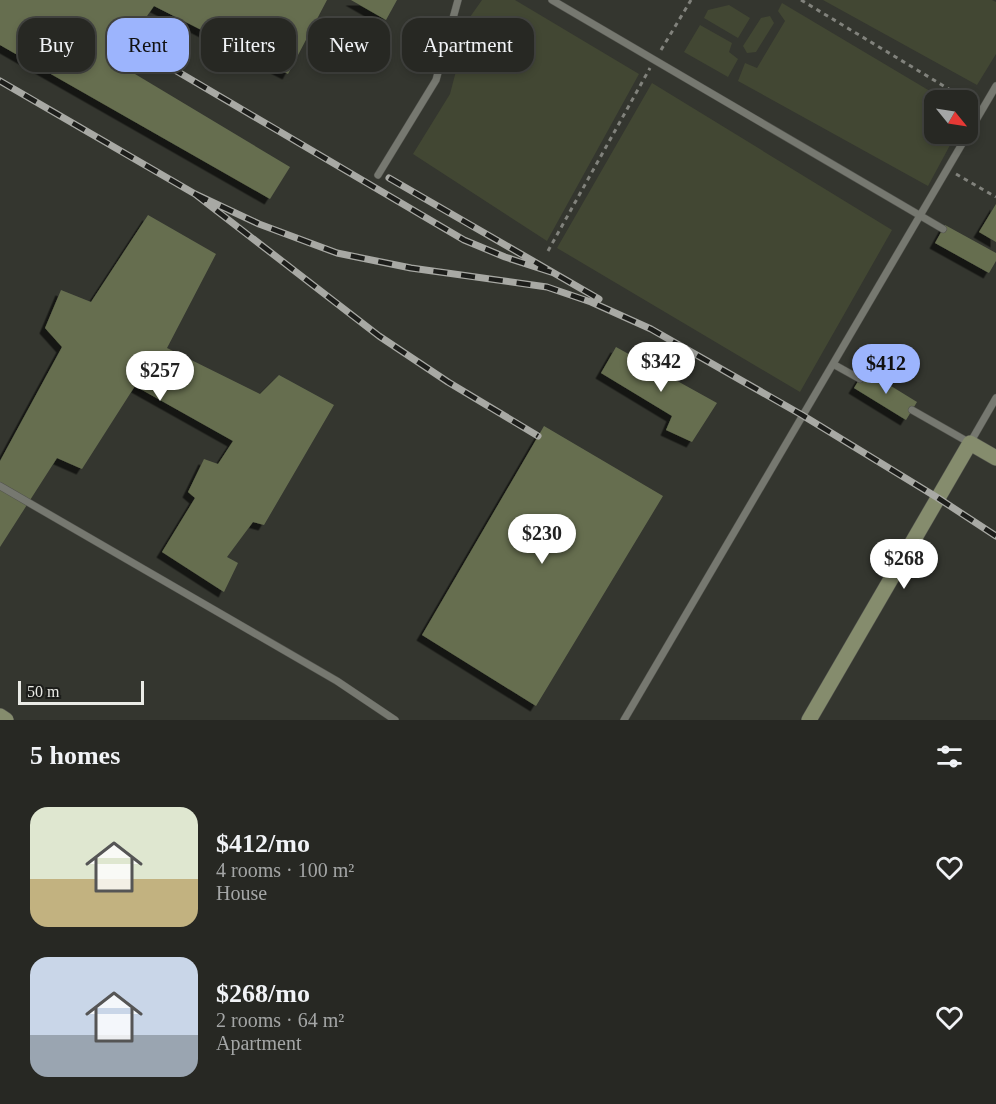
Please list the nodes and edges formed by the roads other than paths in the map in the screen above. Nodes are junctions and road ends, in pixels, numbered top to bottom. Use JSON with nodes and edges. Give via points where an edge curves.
{"nodes":[{"id":1,"x":458,"y":0,"type":"edge"},
{"id":2,"x":552,"y":0,"type":"edge"},
{"id":3,"x":996,"y":86,"type":"edge"},
{"id":4,"x":378,"y":175,"type":"dead end"},
{"id":5,"x":920,"y":216,"type":"junction"},
{"id":6,"x":943,"y":229,"type":"dead end"},
{"id":7,"x":833,"y":364,"type":"junction"},
{"id":8,"x":860,"y":379,"type":"dead end"},
{"id":9,"x":996,"y":398,"type":"edge"},
{"id":10,"x":912,"y":410,"type":"dead end"},
{"id":11,"x":970,"y":443,"type":"junction"},
{"id":12,"x":996,"y":458,"type":"edge"},
{"id":13,"x":0,"y":486,"type":"edge"},
{"id":14,"x":0,"y":716,"type":"edge"},
{"id":15,"x":6,"y":720,"type":"edge"},
{"id":16,"x":395,"y":720,"type":"edge"},
{"id":17,"x":624,"y":720,"type":"edge"},
{"id":18,"x":809,"y":720,"type":"edge"}],
"edges":[{"from":1,"to":4,"type":"lane","via":[[436,80]]},
{"from":2,"to":5,"type":"lane"},
{"from":3,"to":5,"type":"lane"},
{"from":5,"to":6,"type":"lane"},
{"from":5,"to":7,"type":"lane"},
{"from":7,"to":8,"type":"lane"},
{"from":7,"to":17,"type":"lane"},
{"from":9,"to":11,"type":"lane"},
{"from":10,"to":11,"type":"lane"},
{"from":11,"to":12,"type":"street"},
{"from":11,"to":18,"type":"street"},
{"from":13,"to":16,"type":"lane","via":[[337,681]]},
{"from":14,"to":15,"type":"street"}]}
